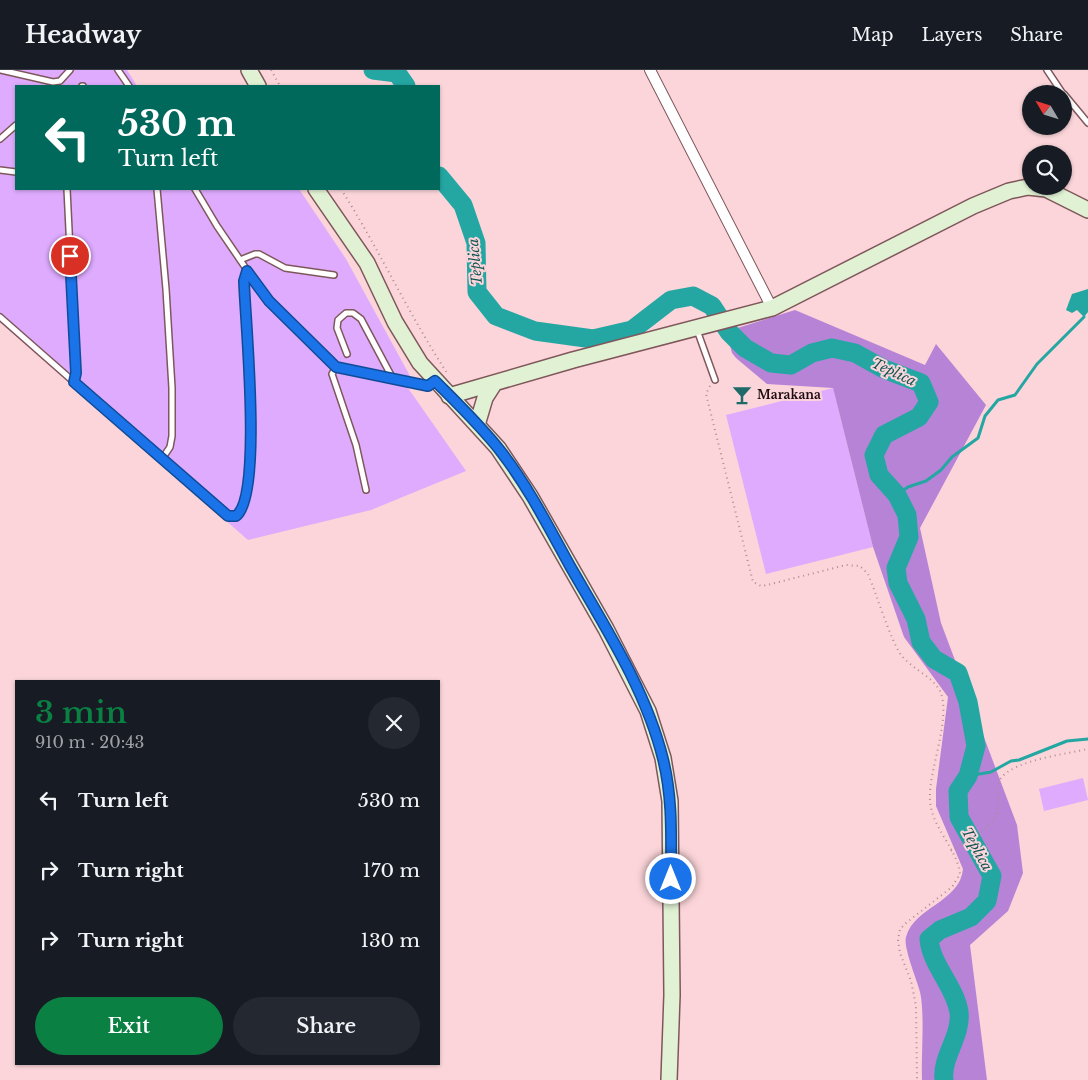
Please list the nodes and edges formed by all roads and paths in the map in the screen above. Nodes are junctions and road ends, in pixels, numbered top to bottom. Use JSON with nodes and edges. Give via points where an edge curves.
{"nodes":[{"id":1,"x":1,"y":70,"type":"edge"},
{"id":2,"x":70,"y":70,"type":"edge"},
{"id":3,"x":118,"y":70,"type":"edge"},
{"id":4,"x":249,"y":70,"type":"edge"},
{"id":5,"x":271,"y":70,"type":"edge"},
{"id":6,"x":650,"y":70,"type":"edge"},
{"id":7,"x":1047,"y":70,"type":"edge"},
{"id":8,"x":60,"y":84,"type":"edge"},
{"id":9,"x":128,"y":85,"type":"edge"},
{"id":10,"x":257,"y":85,"type":"edge"},
{"id":11,"x":279,"y":85,"type":"edge"},
{"id":12,"x":1058,"y":85,"type":"edge"},
{"id":13,"x":1072,"y":104,"type":"edge"},
{"id":14,"x":1088,"y":123,"type":"edge"},
{"id":15,"x":15,"y":126,"type":"edge"},
{"id":16,"x":0,"y":139,"type":"edge"},
{"id":17,"x":0,"y":170,"type":"edge"},
{"id":18,"x":15,"y":172,"type":"edge"},
{"id":19,"x":67,"y":190,"type":"edge"},
{"id":20,"x":157,"y":190,"type":"edge"},
{"id":21,"x":196,"y":190,"type":"edge"},
{"id":22,"x":317,"y":190,"type":"edge"},
{"id":23,"x":342,"y":190,"type":"edge"},
{"id":24,"x":1088,"y":210,"type":"edge"},
{"id":25,"x":240,"y":260,"type":"junction"},
{"id":26,"x":247,"y":271,"type":"junction"},
{"id":27,"x":334,"y":275,"type":"dead end"},
{"id":28,"x":772,"y":308,"type":"junction"},
{"id":29,"x":0,"y":317,"type":"edge"},
{"id":30,"x":703,"y":328,"type":"junction"},
{"id":31,"x":347,"y":354,"type":"dead end"},
{"id":32,"x":336,"y":367,"type":"junction"},
{"id":33,"x":393,"y":378,"type":"junction"},
{"id":34,"x":442,"y":378,"type":"junction"},
{"id":35,"x":714,"y":380,"type":"joint"},
{"id":36,"x":74,"y":382,"type":"junction"},
{"id":37,"x":494,"y":384,"type":"junction"},
{"id":38,"x":449,"y":396,"type":"junction"},
{"id":39,"x":478,"y":425,"type":"junction"},
{"id":40,"x":162,"y":459,"type":"junction"},
{"id":41,"x":366,"y":490,"type":"dead end"},
{"id":42,"x":1088,"y":749,"type":"edge"},
{"id":43,"x":950,"y":851,"type":"junction"},
{"id":44,"x":670,"y":1080,"type":"edge"},
{"id":45,"x":917,"y":1080,"type":"edge"}],
"edges":[{"from":1,"to":8,"type":"lane"},
{"from":2,"to":8,"type":"lane"},
{"from":3,"to":9,"type":"lane"},
{"from":4,"to":10,"type":"main road"},
{"from":5,"to":11,"type":"path"},
{"from":6,"to":28,"type":"street"},
{"from":7,"to":12,"type":"lane"},
{"from":13,"to":14,"type":"lane"},
{"from":15,"to":16,"type":"lane"},
{"from":17,"to":18,"type":"lane"},
{"from":19,"to":36,"type":"lane"},
{"from":20,"to":40,"type":"lane","via":[[172,388],[172,436],[170,447]]},
{"from":21,"to":25,"type":"lane"},
{"from":22,"to":34,"type":"main road","via":[[358,247],[405,339]]},
{"from":23,"to":34,"type":"path","via":[[379,250]]},
{"from":24,"to":28,"type":"main road","via":[[1046,189],[1028,187],[1009,191]]},
{"from":25,"to":26,"type":"lane"},
{"from":25,"to":27,"type":"lane","via":[[259,254],[285,268]]},
{"from":26,"to":32,"type":"lane","via":[[269,301]]},
{"from":26,"to":40,"type":"lane","via":[[244,281],[250,456],[240,513],[233,517],[222,513]]},
{"from":28,"to":30,"type":"main road"},
{"from":29,"to":36,"type":"lane"},
{"from":30,"to":35,"type":"lane"},
{"from":30,"to":37,"type":"main road","via":[[573,360]]},
{"from":31,"to":33,"type":"lane","via":[[338,320],[346,313],[353,313],[361,319]]},
{"from":32,"to":33,"type":"lane"},
{"from":32,"to":41,"type":"lane","via":[[333,379],[356,445]]},
{"from":33,"to":34,"type":"lane","via":[[428,386]]},
{"from":34,"to":38,"type":"main road"},
{"from":35,"to":43,"type":"path","via":[[706,394],[753,582],[761,586],[846,564],[860,566],[868,574],[901,654],[939,690],[943,707],[930,799]]},
{"from":36,"to":40,"type":"lane"},
{"from":37,"to":38,"type":"main road"},
{"from":37,"to":39,"type":"main road","via":[[485,398]]},
{"from":38,"to":39,"type":"main road"},
{"from":39,"to":44,"type":"main road","via":[[530,496],[606,629],[644,703],[663,758],[671,822]]},
{"from":42,"to":43,"type":"path","via":[[1033,762],[1006,774],[999,783],[997,813],[990,825]]},
{"from":43,"to":45,"type":"path","via":[[959,869],[958,878],[952,887],[900,929],[898,940],[916,1006]]}]}
